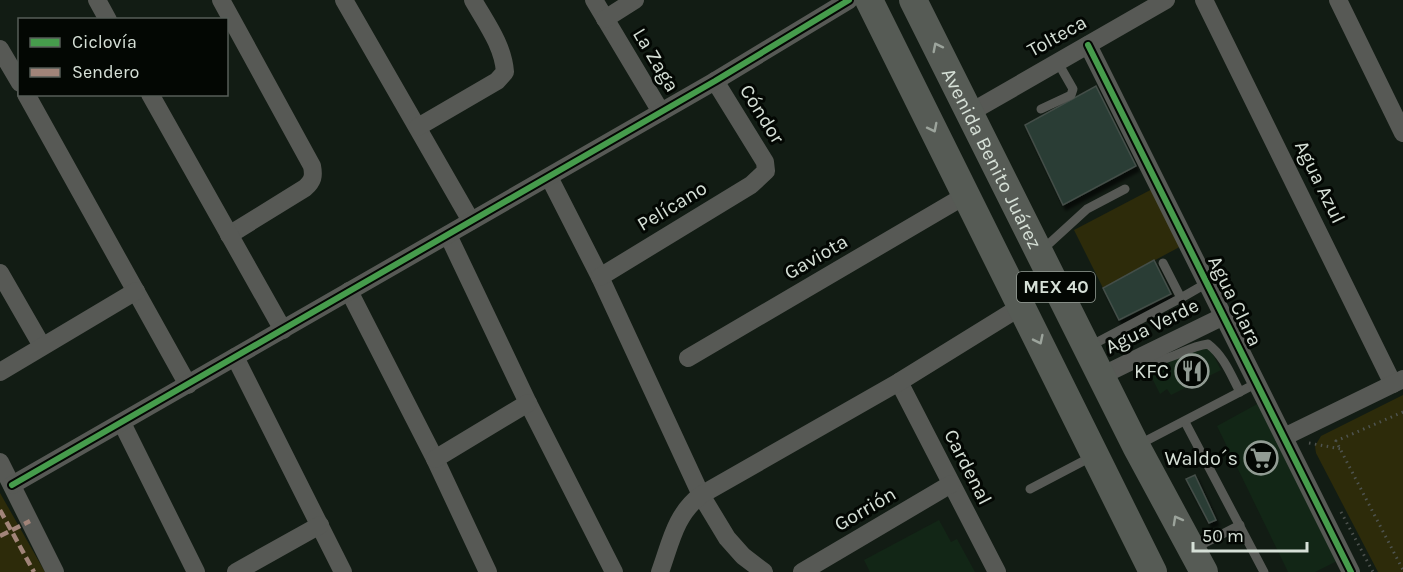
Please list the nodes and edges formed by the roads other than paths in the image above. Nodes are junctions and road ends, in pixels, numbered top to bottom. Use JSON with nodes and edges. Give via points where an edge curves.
{"nodes":[{"id":1,"x":97,"y":0,"type":"edge"},
{"id":2,"x":220,"y":0,"type":"edge"},
{"id":3,"x":344,"y":0,"type":"edge"},
{"id":4,"x":473,"y":0,"type":"edge"},
{"id":5,"x":594,"y":0,"type":"edge"},
{"id":6,"x":635,"y":0,"type":"edge"},
{"id":7,"x":869,"y":0,"type":"edge"},
{"id":8,"x":913,"y":0,"type":"edge"},
{"id":9,"x":1166,"y":0,"type":"edge"},
{"id":10,"x":1204,"y":0,"type":"edge"},
{"id":11,"x":1338,"y":0,"type":"edge"},
{"id":12,"x":843,"y":2,"type":"edge"},
{"id":13,"x":107,"y":18,"type":"edge"},
{"id":14,"x":605,"y":19,"type":"junction"},
{"id":15,"x":1088,"y":45,"type":"junction"},
{"id":16,"x":0,"y":49,"type":"edge"},
{"id":17,"x":1057,"y":61,"type":"junction"},
{"id":18,"x":18,"y":80,"type":"edge"},
{"id":19,"x":715,"y":81,"type":"junction"},
{"id":20,"x":27,"y":96,"type":"edge"},
{"id":21,"x":151,"y":96,"type":"edge"},
{"id":22,"x":1041,"y":109,"type":"dead end"},
{"id":23,"x":661,"y":112,"type":"junction"},
{"id":24,"x":971,"y":112,"type":"junction"},
{"id":25,"x":418,"y":127,"type":"junction"},
{"id":26,"x":1403,"y":133,"type":"edge"},
{"id":27,"x":766,"y":171,"type":"joint"},
{"id":28,"x":549,"y":177,"type":"junction"},
{"id":29,"x":1125,"y":189,"type":"dead end"},
{"id":30,"x":966,"y":195,"type":"junction"},
{"id":31,"x":471,"y":221,"type":"junction"},
{"id":32,"x":229,"y":235,"type":"junction"},
{"id":33,"x":448,"y":235,"type":"junction"},
{"id":34,"x":1040,"y":253,"type":"junction"},
{"id":35,"x":1163,"y":263,"type":"dead end"},
{"id":36,"x":0,"y":273,"type":"edge"},
{"id":37,"x":600,"y":277,"type":"junction"},
{"id":38,"x":1208,"y":283,"type":"junction"},
{"id":39,"x":136,"y":291,"type":"junction"},
{"id":40,"x":349,"y":291,"type":"junction"},
{"id":41,"x":1181,"y":298,"type":"junction"},
{"id":42,"x":1022,"y":306,"type":"junction"},
{"id":43,"x":1224,"y":316,"type":"junction"},
{"id":44,"x":283,"y":330,"type":"junction"},
{"id":45,"x":42,"y":346,"type":"junction"},
{"id":46,"x":1086,"y":348,"type":"junction"},
{"id":47,"x":235,"y":357,"type":"junction"},
{"id":48,"x":688,"y":358,"type":"dead end"},
{"id":49,"x":1138,"y":358,"type":"junction"},
{"id":50,"x":0,"y":372,"type":"edge"},
{"id":51,"x":1101,"y":376,"type":"junction"},
{"id":52,"x":899,"y":382,"type":"junction"},
{"id":53,"x":1398,"y":382,"type":"edge"},
{"id":54,"x":1257,"y":383,"type":"junction"},
{"id":55,"x":188,"y":385,"type":"junction"},
{"id":56,"x":1240,"y":392,"type":"junction"},
{"id":57,"x":528,"y":402,"type":"junction"},
{"id":58,"x":1185,"y":422,"type":"junction"},
{"id":59,"x":122,"y":423,"type":"junction"},
{"id":60,"x":1284,"y":437,"type":"junction"},
{"id":61,"x":1136,"y":446,"type":"junction"},
{"id":62,"x":1095,"y":455,"type":"junction"},
{"id":63,"x":435,"y":459,"type":"junction"},
{"id":64,"x":0,"y":462,"type":"edge"},
{"id":65,"x":951,"y":484,"type":"junction"},
{"id":66,"x":12,"y":485,"type":"junction"},
{"id":67,"x":1030,"y":489,"type":"dead end"},
{"id":68,"x":702,"y":495,"type":"junction"},
{"id":69,"x":320,"y":525,"type":"junction"},
{"id":70,"x":1240,"y":525,"type":"junction"},
{"id":71,"x":1198,"y":561,"type":"edge"},
{"id":72,"x":190,"y":570,"type":"edge"},
{"id":73,"x":55,"y":572,"type":"edge"},
{"id":74,"x":236,"y":572,"type":"edge"},
{"id":75,"x":343,"y":572,"type":"edge"},
{"id":76,"x":488,"y":572,"type":"edge"},
{"id":77,"x":614,"y":572,"type":"edge"},
{"id":78,"x":660,"y":572,"type":"edge"},
{"id":79,"x":764,"y":572,"type":"edge"},
{"id":80,"x":802,"y":572,"type":"edge"},
{"id":81,"x":997,"y":572,"type":"edge"},
{"id":82,"x":1153,"y":572,"type":"edge"},
{"id":83,"x":1264,"y":572,"type":"edge"},
{"id":84,"x":1351,"y":572,"type":"edge"}],
"edges":[{"from":1,"to":13,"type":"street"},
{"from":2,"to":32,"type":"street","via":[[314,175],[305,188]]},
{"from":3,"to":25,"type":"street"},
{"from":4,"to":25,"type":"street","via":[[498,43],[505,72],[497,81]]},
{"from":5,"to":14,"type":"street","name":"La Zaga"},
{"from":6,"to":14,"type":"street"},
{"from":7,"to":30,"type":"main road","name":"Avenida Benito Juárez","number":"MEX 40","one_way":true},
{"from":24,"to":8,"type":"main road","name":"Avenida Benito Juárez","number":"MEX 40","one_way":true},
{"from":9,"to":15,"type":"street","name":"Tolteca"},
{"from":10,"to":53,"type":"street","name":"Agua Azul"},
{"from":11,"to":26,"type":"street"},
{"from":12,"to":19,"type":"street"},
{"from":14,"to":23,"type":"street","name":"La Zaga"},
{"from":15,"to":17,"type":"street","name":"Tolteca"},
{"from":15,"to":38,"type":"street","name":"Agua Clara"},
{"from":16,"to":18,"type":"street"},
{"from":17,"to":22,"type":"lane","via":[[1073,89],[1071,95]]},
{"from":17,"to":24,"type":"street","name":"Tolteca"},
{"from":19,"to":23,"type":"street"},
{"from":19,"to":27,"type":"street","name":"Cóndor","via":[[765,162]]},
{"from":20,"to":39,"type":"street"},
{"from":21,"to":32,"type":"street"},
{"from":23,"to":28,"type":"street"},
{"from":24,"to":34,"type":"main road","name":"Avenida Benito Juárez","number":"MEX 40"},
{"from":25,"to":31,"type":"street"},
{"from":27,"to":37,"type":"street","name":"Pelícano"},
{"from":28,"to":31,"type":"street"},
{"from":28,"to":37,"type":"street"},
{"from":29,"to":34,"type":"lane","via":[[1087,209]]},
{"from":30,"to":42,"type":"main road","name":"Avenida Benito Juárez","number":"MEX 40"},
{"from":30,"to":48,"type":"street","name":"Gaviota"},
{"from":31,"to":33,"type":"street"},
{"from":32,"to":44,"type":"street"},
{"from":33,"to":40,"type":"street"},
{"from":33,"to":57,"type":"street"},
{"from":34,"to":46,"type":"main road","name":"Avenida Benito Juárez","number":"MEX 40"},
{"from":35,"to":41,"type":"lane"},
{"from":36,"to":45,"type":"street"},
{"from":37,"to":68,"type":"street"},
{"from":38,"to":41,"type":"lane"},
{"from":38,"to":43,"type":"street","name":"Agua Clara"},
{"from":39,"to":45,"type":"street"},
{"from":39,"to":55,"type":"street"},
{"from":40,"to":44,"type":"street"},
{"from":40,"to":63,"type":"street"},
{"from":41,"to":46,"type":"lane"},
{"from":42,"to":52,"type":"street"},
{"from":42,"to":62,"type":"main road","name":"Avenida Benito Juárez","number":"MEX 40","one_way":true},
{"from":43,"to":49,"type":"street","name":"Agua Verde"},
{"from":43,"to":54,"type":"street","name":"Agua Clara"},
{"from":44,"to":47,"type":"street"},
{"from":45,"to":50,"type":"street"},
{"from":46,"to":51,"type":"main road","name":"Avenida Benito Juárez","number":"MEX 40"},
{"from":47,"to":55,"type":"street"},
{"from":47,"to":69,"type":"street"},
{"from":49,"to":51,"type":"street","name":"Agua Verde"},
{"from":49,"to":56,"type":"lane","via":[[1160,361],[1208,344],[1222,358]]},
{"from":51,"to":61,"type":"main road","name":"Avenida Benito Juárez","number":"MEX 40"},
{"from":52,"to":65,"type":"street","name":"Cardenal"},
{"from":52,"to":68,"type":"street"},
{"from":53,"to":60,"type":"street"},
{"from":54,"to":56,"type":"lane"},
{"from":54,"to":60,"type":"street","name":"Agua Clara"},
{"from":55,"to":59,"type":"street"},
{"from":56,"to":58,"type":"lane"},
{"from":57,"to":63,"type":"street"},
{"from":57,"to":77,"type":"street"},
{"from":58,"to":61,"type":"lane"},
{"from":58,"to":70,"type":"lane"},
{"from":59,"to":66,"type":"street"},
{"from":59,"to":72,"type":"street"},
{"from":60,"to":84,"type":"street","name":"Agua Clara"},
{"from":71,"to":61,"type":"main road","name":"Avenida Benito Juárez","number":"MEX 40","one_way":true},
{"from":62,"to":67,"type":"lane"},
{"from":62,"to":82,"type":"main road","name":"Avenida Benito Juárez","number":"MEX 40"},
{"from":63,"to":76,"type":"street"},
{"from":64,"to":66,"type":"street"},
{"from":65,"to":80,"type":"street","name":"Gorrión"},
{"from":65,"to":81,"type":"street","name":"Cardenal"},
{"from":66,"to":73,"type":"street"},
{"from":68,"to":78,"type":"street","via":[[678,520]]},
{"from":68,"to":79,"type":"street","via":[[727,538]]},
{"from":69,"to":74,"type":"street"},
{"from":69,"to":75,"type":"street"},
{"from":70,"to":71,"type":"lane"},
{"from":70,"to":83,"type":"lane"}]}
